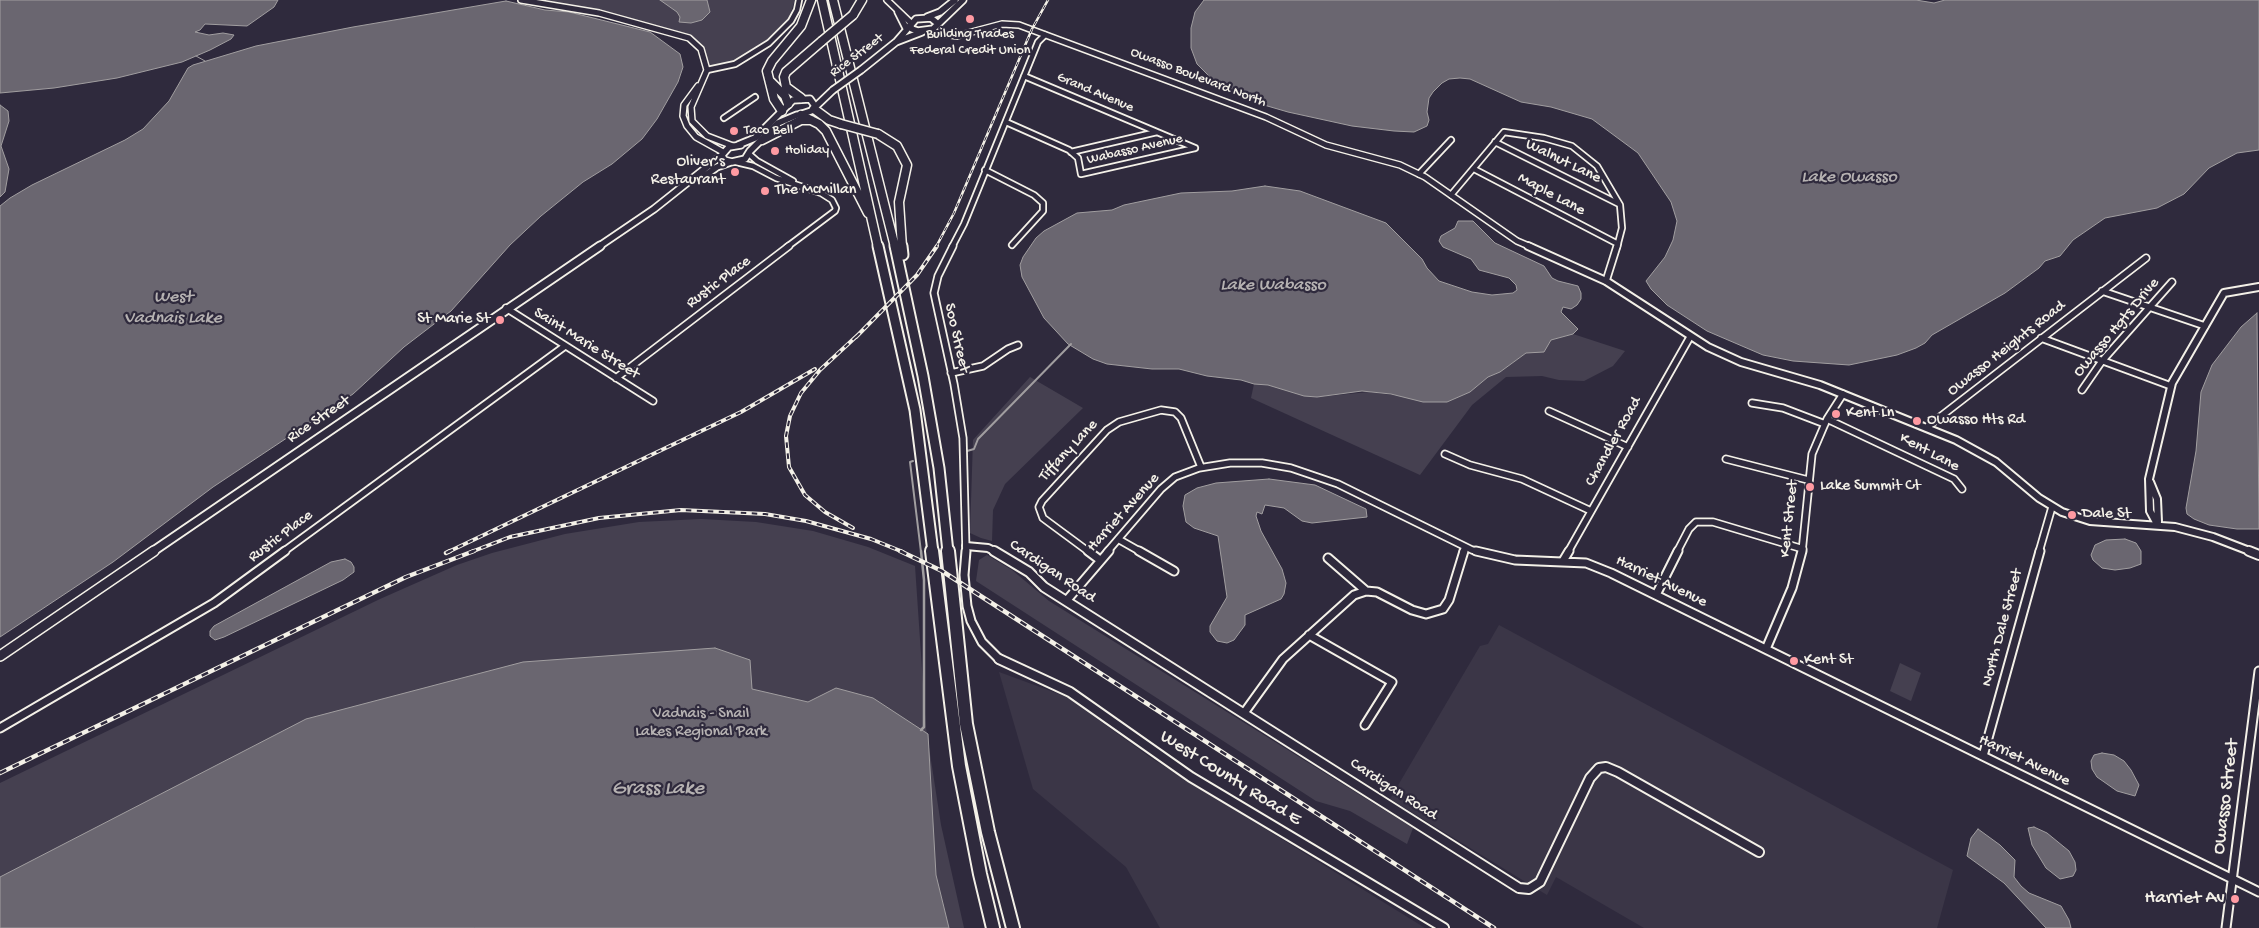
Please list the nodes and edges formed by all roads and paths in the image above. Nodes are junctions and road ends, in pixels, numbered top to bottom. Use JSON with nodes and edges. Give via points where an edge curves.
{"nodes":[{"id":1,"x":521,"y":0,"type":"edge"},
{"id":2,"x":798,"y":0,"type":"edge"},
{"id":3,"x":811,"y":0,"type":"edge"},
{"id":4,"x":822,"y":0,"type":"edge"},
{"id":5,"x":833,"y":0,"type":"edge"},
{"id":6,"x":862,"y":0,"type":"edge"},
{"id":7,"x":887,"y":0,"type":"edge"},
{"id":8,"x":955,"y":0,"type":"edge"},
{"id":9,"x":964,"y":0,"type":"edge"},
{"id":10,"x":898,"y":11,"type":"junction"},
{"id":11,"x":925,"y":17,"type":"junction"},
{"id":12,"x":936,"y":24,"type":"junction"},
{"id":13,"x":909,"y":25,"type":"junction"},
{"id":14,"x":924,"y":31,"type":"junction"},
{"id":15,"x":965,"y":33,"type":"junction"},
{"id":16,"x":1045,"y":35,"type":"junction"},
{"id":17,"x":896,"y":42,"type":"junction"},
{"id":18,"x":706,"y":73,"type":"junction"},
{"id":19,"x":1024,"y":76,"type":"junction"},
{"id":20,"x":701,"y":82,"type":"junction"},
{"id":21,"x":832,"y":90,"type":"junction"},
{"id":22,"x":755,"y":97,"type":"dead end"},
{"id":23,"x":804,"y":98,"type":"junction"},
{"id":24,"x":785,"y":107,"type":"junction"},
{"id":25,"x":814,"y":108,"type":"junction"},
{"id":26,"x":799,"y":115,"type":"junction"},
{"id":27,"x":724,"y":118,"type":"dead end"},
{"id":28,"x":813,"y":120,"type":"junction"},
{"id":29,"x":1006,"y":122,"type":"junction"},
{"id":30,"x":1156,"y":132,"type":"junction"},
{"id":31,"x":762,"y":140,"type":"junction"},
{"id":32,"x":1452,"y":140,"type":"dead end"},
{"id":33,"x":1495,"y":142,"type":"junction"},
{"id":34,"x":736,"y":146,"type":"junction"},
{"id":35,"x":1194,"y":148,"type":"joint"},
{"id":36,"x":750,"y":152,"type":"junction"},
{"id":37,"x":1071,"y":152,"type":"junction"},
{"id":38,"x":723,"y":153,"type":"junction"},
{"id":39,"x":734,"y":162,"type":"junction"},
{"id":40,"x":1474,"y":168,"type":"junction"},
{"id":41,"x":985,"y":170,"type":"junction"},
{"id":42,"x":1419,"y":174,"type":"junction"},
{"id":43,"x":798,"y":185,"type":"junction"},
{"id":44,"x":1451,"y":195,"type":"junction"},
{"id":45,"x":1620,"y":204,"type":"junction"},
{"id":46,"x":654,"y":209,"type":"junction"},
{"id":47,"x":874,"y":225,"type":"junction"},
{"id":48,"x":1618,"y":244,"type":"junction"},
{"id":49,"x":1012,"y":245,"type":"dead end"},
{"id":50,"x":2146,"y":258,"type":"dead end"},
{"id":51,"x":902,"y":276,"type":"junction"},
{"id":52,"x":1606,"y":281,"type":"junction"},
{"id":53,"x":2172,"y":282,"type":"dead end"},
{"id":54,"x":2259,"y":287,"type":"edge"},
{"id":55,"x":2102,"y":291,"type":"junction"},
{"id":56,"x":2149,"y":307,"type":"junction"},
{"id":57,"x":506,"y":308,"type":"junction"},
{"id":58,"x":2205,"y":326,"type":"junction"},
{"id":59,"x":1690,"y":337,"type":"junction"},
{"id":60,"x":2041,"y":338,"type":"junction"},
{"id":61,"x":1018,"y":345,"type":"dead end"},
{"id":62,"x":565,"y":346,"type":"junction"},
{"id":63,"x":2102,"y":361,"type":"junction"},
{"id":64,"x":951,"y":373,"type":"junction"},
{"id":65,"x":616,"y":378,"type":"junction"},
{"id":66,"x":2171,"y":386,"type":"junction"},
{"id":67,"x":2082,"y":390,"type":"dead end"},
{"id":68,"x":1843,"y":394,"type":"junction"},
{"id":69,"x":653,"y":401,"type":"dead end"},
{"id":70,"x":1752,"y":403,"type":"dead end"},
{"id":71,"x":1549,"y":411,"type":"dead end"},
{"id":72,"x":1826,"y":421,"type":"junction"},
{"id":73,"x":1927,"y":427,"type":"junction"},
{"id":74,"x":1628,"y":447,"type":"junction"},
{"id":75,"x":1446,"y":454,"type":"dead end"},
{"id":76,"x":1726,"y":459,"type":"dead end"},
{"id":77,"x":1201,"y":467,"type":"junction"},
{"id":78,"x":1808,"y":480,"type":"junction"},
{"id":79,"x":1962,"y":489,"type":"dead end"},
{"id":80,"x":2052,"y":507,"type":"junction"},
{"id":81,"x":1591,"y":511,"type":"junction"},
{"id":82,"x":2158,"y":524,"type":"junction"},
{"id":83,"x":1118,"y":539,"type":"junction"},
{"id":84,"x":966,"y":546,"type":"junction"},
{"id":85,"x":1465,"y":547,"type":"junction"},
{"id":86,"x":1803,"y":550,"type":"junction"},
{"id":87,"x":2259,"y":555,"type":"edge"},
{"id":88,"x":1328,"y":558,"type":"dead end"},
{"id":89,"x":1100,"y":560,"type":"junction"},
{"id":90,"x":1563,"y":561,"type":"junction"},
{"id":91,"x":1174,"y":571,"type":"dead end"},
{"id":92,"x":1366,"y":591,"type":"junction"},
{"id":93,"x":1656,"y":595,"type":"junction"},
{"id":94,"x":1066,"y":600,"type":"junction"},
{"id":95,"x":1309,"y":635,"type":"junction"},
{"id":96,"x":1766,"y":649,"type":"junction"},
{"id":97,"x":0,"y":656,"type":"edge"},
{"id":98,"x":1000,"y":659,"type":"joint"},
{"id":99,"x":2259,"y":671,"type":"edge"},
{"id":100,"x":1244,"y":714,"type":"junction"},
{"id":101,"x":1365,"y":725,"type":"dead end"},
{"id":102,"x":0,"y":728,"type":"edge"},
{"id":103,"x":1983,"y":756,"type":"junction"},
{"id":104,"x":1759,"y":852,"type":"dead end"},
{"id":105,"x":2233,"y":879,"type":"junction"},
{"id":106,"x":2259,"y":892,"type":"edge"},
{"id":107,"x":993,"y":928,"type":"edge"},
{"id":108,"x":1013,"y":928,"type":"edge"},
{"id":109,"x":1444,"y":928,"type":"edge"},
{"id":110,"x":2226,"y":928,"type":"edge"}],
"edges":[{"from":1,"to":18,"type":"street","via":[[616,17],[689,38],[701,49]]},
{"from":2,"to":18,"type":"street","via":[[790,22],[770,43],[732,65]]},
{"from":3,"to":24,"type":"highway","via":[[802,26],[772,61],[766,75],[775,100]]},
{"from":4,"to":47,"type":"highway"},
{"from":5,"to":51,"type":"highway"},
{"from":6,"to":23,"type":"highway","bridge":true,"via":[[853,15],[786,72],[786,87]]},
{"from":7,"to":10,"type":"street"},
{"from":8,"to":11,"type":"main road","via":[[940,12]]},
{"from":9,"to":12,"type":"main road"},
{"from":10,"to":11,"type":"street"},
{"from":10,"to":13,"type":"main road"},
{"from":11,"to":12,"type":"main road","via":[[934,19]]},
{"from":11,"to":13,"type":"main road"},
{"from":12,"to":14,"type":"main road","name":"Rice Street"},
{"from":12,"to":15,"type":"street","name":"Owasso Boulevard North","via":[[949,32]]},
{"from":13,"to":14,"type":"main road"},
{"from":13,"to":17,"type":"main road","name":"Rice Street"},
{"from":14,"to":15,"type":"street","name":"Owasso Boulevard North","via":[[955,36]]},
{"from":14,"to":17,"type":"main road","name":"Rice Street"},
{"from":15,"to":16,"type":"street","name":"Owasso Boulevard North","via":[[1010,24]]},
{"from":16,"to":19,"type":"street","name":"Soo Street","via":[[1038,42]]},
{"from":16,"to":42,"type":"street","name":"Owasso Boulevard North","via":[[1266,117],[1326,145],[1400,165]]},
{"from":17,"to":21,"type":"main road","name":"Rice Street","bridge":true},
{"from":18,"to":20,"type":"street"},
{"from":19,"to":29,"type":"street","name":"Soo Street"},
{"from":19,"to":30,"type":"street","name":"Grand Avenue"},
{"from":20,"to":34,"type":"street","via":[[691,107],[692,121],[709,137]]},
{"from":20,"to":38,"type":"street","via":[[684,105],[683,116],[696,137]]},
{"from":21,"to":23,"type":"main road","name":"Rice Street"},
{"from":21,"to":25,"type":"main road","name":"Rice Street"},
{"from":22,"to":27,"type":"street"},
{"from":23,"to":24,"type":"main road","name":"Rice Street"},
{"from":23,"to":25,"type":"main road","via":[[813,101]]},
{"from":24,"to":26,"type":"main road","via":[[788,112]]},
{"from":24,"to":34,"type":"main road","via":[[756,138]]},
{"from":25,"to":26,"type":"main road","name":"Rice Street"},
{"from":25,"to":51,"type":"highway","bridge":true,"via":[[826,119],[878,134],[903,154],[907,165],[898,211]]},
{"from":26,"to":28,"type":"highway"},
{"from":26,"to":31,"type":"main road","via":[[778,123]]},
{"from":28,"to":31,"type":"highway","via":[[802,120]]},
{"from":28,"to":47,"type":"highway","via":[[826,132]]},
{"from":29,"to":37,"type":"street"},
{"from":29,"to":41,"type":"street","name":"Soo Street"},
{"from":30,"to":35,"type":"street","name":"Grand Avenue"},
{"from":30,"to":37,"type":"street"},
{"from":31,"to":36,"type":"main road"},
{"from":32,"to":42,"type":"street"},
{"from":33,"to":40,"type":"street"},
{"from":33,"to":45,"type":"street","name":"Walnut Lane"},
{"from":33,"to":45,"type":"street","via":[[1504,132],[1572,146],[1597,166]]},
{"from":34,"to":36,"type":"main road","via":[[746,147]]},
{"from":34,"to":38,"type":"main road","name":"Rice Street"},
{"from":35,"to":37,"type":"street","name":"Wabasso Avenue","via":[[1081,174],[1080,162]]},
{"from":36,"to":39,"type":"main road","name":"Rice Street","via":[[745,159]]},
{"from":36,"to":43,"type":"street","via":[[757,161]]},
{"from":38,"to":39,"type":"main road","via":[[724,160]]},
{"from":38,"to":46,"type":"main road","name":"Rice Street"},
{"from":39,"to":43,"type":"street","via":[[753,166]]},
{"from":39,"to":46,"type":"main road","name":"Rice Street","via":[[714,169]]},
{"from":40,"to":44,"type":"street"},
{"from":40,"to":48,"type":"street","name":"Maple Lane"},
{"from":41,"to":49,"type":"street","via":[[1043,203],[1043,212]]},
{"from":41,"to":64,"type":"street","name":"Soo Street","via":[[935,285],[935,301]]},
{"from":42,"to":44,"type":"street","name":"Owasso Boulevard North"},
{"from":43,"to":65,"type":"street","name":"Rustic Place","via":[[828,197],[836,208],[833,213]]},
{"from":44,"to":52,"type":"street","name":"Owasso Boulevard North","via":[[1517,241]]},
{"from":45,"to":48,"type":"street","via":[[1622,228]]},
{"from":46,"to":57,"type":"main road","name":"Rice Street"},
{"from":47,"to":107,"type":"highway","via":[[915,410],[959,766]]},
{"from":48,"to":52,"type":"street"},
{"from":50,"to":55,"type":"street","name":"Owasso Heights Road"},
{"from":51,"to":108,"type":"highway","via":[[924,376],[939,468],[966,724],[988,832]]},
{"from":52,"to":59,"type":"street","name":"Owasso Boulevard North"},
{"from":53,"to":56,"type":"street","name":"Owasso Hgts Drive"},
{"from":54,"to":58,"type":"street","via":[[2224,293]]},
{"from":55,"to":56,"type":"street"},
{"from":55,"to":60,"type":"street","name":"Owasso Heights Road"},
{"from":56,"to":58,"type":"street"},
{"from":56,"to":63,"type":"street","name":"Owasso Hgts Drive"},
{"from":57,"to":62,"type":"street","name":"Saint Marie Street"},
{"from":57,"to":97,"type":"main road","name":"Rice Street"},
{"from":58,"to":66,"type":"street"},
{"from":59,"to":68,"type":"street","name":"Owasso Boulevard North","via":[[1730,358]]},
{"from":59,"to":74,"type":"street","name":"Chandler Road"},
{"from":60,"to":63,"type":"street"},
{"from":60,"to":73,"type":"street","name":"Owasso Heights Road"},
{"from":61,"to":64,"type":"street","via":[[983,366]]},
{"from":62,"to":65,"type":"street","name":"Saint Marie Street"},
{"from":62,"to":102,"type":"street","name":"Rustic Place","via":[[234,589]]},
{"from":63,"to":66,"type":"street"},
{"from":63,"to":67,"type":"street","name":"Owasso Hgts Drive"},
{"from":64,"to":84,"type":"street","name":"Soo Street","via":[[963,438]]},
{"from":65,"to":69,"type":"street","name":"Saint Marie Street"},
{"from":66,"to":82,"type":"street","via":[[2149,479],[2150,511]]},
{"from":68,"to":72,"type":"street","name":"Kent Street"},
{"from":68,"to":73,"type":"street","name":"Owasso Boulevard North"},
{"from":70,"to":72,"type":"street","name":"Kent Lane"},
{"from":71,"to":74,"type":"street"},
{"from":72,"to":78,"type":"street","name":"Kent Street","via":[[1812,454]]},
{"from":72,"to":79,"type":"street","name":"Kent Lane","via":[[1954,479]]},
{"from":73,"to":80,"type":"street","name":"Owasso Boulevard North","via":[[1996,462]]},
{"from":74,"to":81,"type":"street","name":"Chandler Road"},
{"from":75,"to":81,"type":"street","via":[[1470,465],[1522,479]]},
{"from":76,"to":78,"type":"street"},
{"from":77,"to":83,"type":"street","name":"Harriet Avenue","via":[[1168,483]]},
{"from":77,"to":85,"type":"street","name":"Harriet Avenue","via":[[1262,463],[1308,472]]},
{"from":77,"to":89,"type":"street","name":"Tiffany Lane","via":[[1175,412],[1161,410],[1128,419],[1107,430],[1042,501],[1038,511]]},
{"from":78,"to":86,"type":"street","name":"Kent Street"},
{"from":80,"to":82,"type":"street","name":"Owasso Boulevard North","via":[[2090,521]]},
{"from":80,"to":103,"type":"street","name":"North Dale Street"},
{"from":81,"to":90,"type":"street","name":"Chandler Road"},
{"from":82,"to":87,"type":"street","name":"Owasso Boulevard North","via":[[2201,533]]},
{"from":83,"to":89,"type":"street","name":"Harriet Avenue"},
{"from":83,"to":91,"type":"street"},
{"from":84,"to":94,"type":"street","name":"Cardigan Road","via":[[988,548],[1011,560]]},
{"from":84,"to":98,"type":"street","name":"Soo Street","via":[[965,590],[971,621],[982,642]]},
{"from":85,"to":90,"type":"street","name":"Harriet Avenue","via":[[1508,559]]},
{"from":85,"to":92,"type":"street","via":[[1449,600],[1438,612],[1419,612],[1383,594]]},
{"from":86,"to":93,"type":"street","via":[[1713,522],[1696,522],[1689,529]]},
{"from":86,"to":96,"type":"street","name":"Kent Street","via":[[1792,588]]},
{"from":88,"to":92,"type":"street"},
{"from":89,"to":94,"type":"street","name":"Harriet Avenue"},
{"from":90,"to":93,"type":"street","name":"Harriet Avenue","via":[[1597,567]]},
{"from":92,"to":95,"type":"street","via":[[1354,595]]},
{"from":93,"to":96,"type":"street","name":"Harriet Avenue"},
{"from":94,"to":100,"type":"street","name":"Cardigan Road"},
{"from":95,"to":100,"type":"street","via":[[1283,659]]},
{"from":95,"to":101,"type":"street","via":[[1392,682]]},
{"from":96,"to":103,"type":"street","name":"Harriet Avenue"},
{"from":98,"to":109,"type":"street","name":"West County Road E","via":[[1070,692],[1191,777]]},
{"from":99,"to":105,"type":"street","name":"Owasso Street"},
{"from":100,"to":104,"type":"street","name":"Cardigan Road","via":[[1519,888],[1529,889],[1540,882],[1590,778],[1598,768],[1606,767],[1618,772]]},
{"from":103,"to":105,"type":"street","name":"Harriet Avenue"},
{"from":105,"to":106,"type":"street","name":"Harriet Avenue"},
{"from":105,"to":110,"type":"street","name":"Owasso Street"}]}
